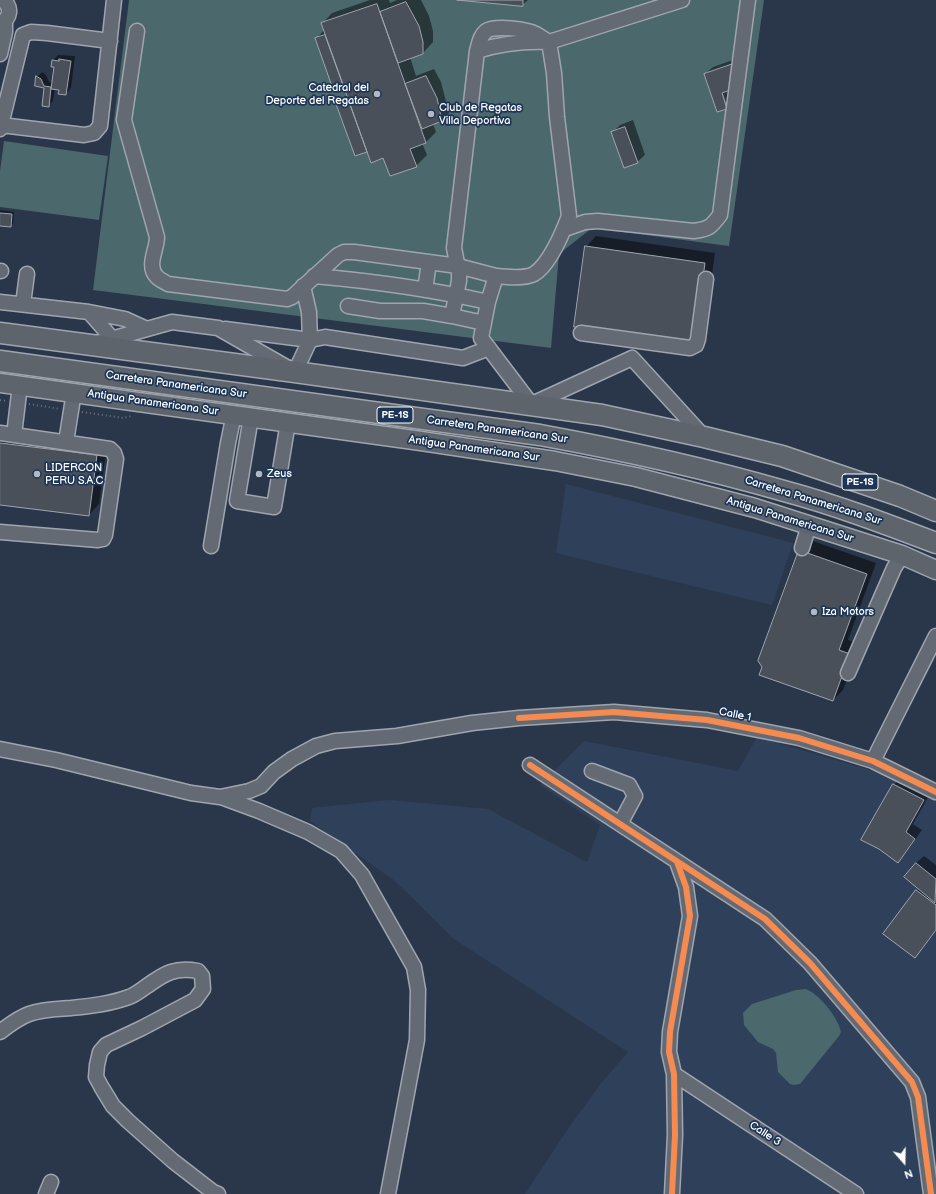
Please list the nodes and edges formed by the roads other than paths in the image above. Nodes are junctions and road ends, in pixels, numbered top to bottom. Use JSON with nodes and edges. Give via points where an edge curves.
{"nodes":[{"id":1,"x":2,"y":0,"type":"edge"},
{"id":2,"x":114,"y":0,"type":"edge"},
{"id":3,"x":682,"y":0,"type":"edge"},
{"id":4,"x":748,"y":0,"type":"edge"},
{"id":5,"x":3,"y":22,"type":"edge"},
{"id":6,"x":137,"y":32,"type":"dead end"},
{"id":7,"x":110,"y":40,"type":"junction"},
{"id":8,"x":549,"y":42,"type":"junction"},
{"id":9,"x":0,"y":54,"type":"edge"},
{"id":10,"x":0,"y":127,"type":"edge"},
{"id":11,"x":564,"y":229,"type":"junction"},
{"id":12,"x":429,"y":262,"type":"junction"},
{"id":13,"x":458,"y":266,"type":"junction"},
{"id":14,"x":27,"y":274,"type":"dead end"},
{"id":15,"x":314,"y":276,"type":"junction"},
{"id":16,"x":496,"y":276,"type":"junction"},
{"id":17,"x":706,"y":279,"type":"dead end"},
{"id":18,"x":303,"y":286,"type":"junction"},
{"id":19,"x":425,"y":290,"type":"junction"},
{"id":20,"x":456,"y":295,"type":"junction"},
{"id":21,"x":0,"y":302,"type":"edge"},
{"id":22,"x":488,"y":302,"type":"junction"},
{"id":23,"x":23,"y":304,"type":"junction"},
{"id":24,"x":348,"y":306,"type":"dead end"},
{"id":25,"x":89,"y":312,"type":"junction"},
{"id":26,"x":452,"y":316,"type":"junction"},
{"id":27,"x":484,"y":322,"type":"junction"},
{"id":28,"x":218,"y":328,"type":"junction"},
{"id":29,"x":147,"y":329,"type":"junction"},
{"id":30,"x":0,"y":333,"type":"edge"},
{"id":31,"x":581,"y":334,"type":"dead end"},
{"id":32,"x":310,"y":340,"type":"junction"},
{"id":33,"x":635,"y":341,"type":"junction"},
{"id":34,"x":117,"y":344,"type":"junction"},
{"id":35,"x":489,"y":348,"type":"junction"},
{"id":36,"x":632,"y":358,"type":"junction"},
{"id":37,"x":0,"y":361,"type":"edge"},
{"id":38,"x":295,"y":372,"type":"junction"},
{"id":39,"x":0,"y":383,"type":"edge"},
{"id":40,"x":20,"y":386,"type":"junction"},
{"id":41,"x":74,"y":392,"type":"junction"},
{"id":42,"x":531,"y":404,"type":"junction"},
{"id":43,"x":243,"y":415,"type":"junction"},
{"id":44,"x":288,"y":422,"type":"junction"},
{"id":45,"x":0,"y":433,"type":"edge"},
{"id":46,"x":14,"y":435,"type":"junction"},
{"id":47,"x":704,"y":437,"type":"junction"},
{"id":48,"x":66,"y":442,"type":"junction"},
{"id":49,"x":936,"y":511,"type":"edge"},
{"id":50,"x":809,"y":525,"type":"junction"},
{"id":51,"x":0,"y":532,"type":"edge"},
{"id":52,"x":936,"y":543,"type":"edge"},
{"id":53,"x":211,"y":546,"type":"dead end"},
{"id":54,"x":802,"y":548,"type":"dead end"},
{"id":55,"x":902,"y":555,"type":"junction"},
{"id":56,"x":936,"y":570,"type":"edge"},
{"id":57,"x":936,"y":636,"type":"edge"},
{"id":58,"x":848,"y":673,"type":"dead end"},
{"id":59,"x":0,"y":749,"type":"edge"},
{"id":60,"x":873,"y":761,"type":"junction"},
{"id":61,"x":530,"y":765,"type":"dead end"},
{"id":62,"x":592,"y":771,"type":"dead end"},
{"id":63,"x":261,"y":786,"type":"junction"},
{"id":64,"x":936,"y":792,"type":"edge"},
{"id":65,"x":220,"y":797,"type":"junction"},
{"id":66,"x":264,"y":814,"type":"junction"},
{"id":67,"x":620,"y":824,"type":"junction"},
{"id":68,"x":677,"y":862,"type":"junction"},
{"id":69,"x":0,"y":1032,"type":"edge"},
{"id":70,"x":674,"y":1074,"type":"junction"},
{"id":71,"x":218,"y":1194,"type":"edge"},
{"id":72,"x":388,"y":1194,"type":"edge"},
{"id":73,"x":672,"y":1194,"type":"edge"},
{"id":74,"x":856,"y":1194,"type":"edge"},
{"id":75,"x":931,"y":1194,"type":"edge"}],
"edges":[{"from":1,"to":5,"type":"street","via":[[6,2],[9,10],[8,17]]},
{"from":2,"to":7,"type":"street"},
{"from":3,"to":8,"type":"street"},
{"from":4,"to":11,"type":"street","via":[[720,215],[711,227],[694,231],[598,221],[585,222]]},
{"from":5,"to":9,"type":"street","via":[[5,32]]},
{"from":6,"to":18,"type":"street","via":[[124,120],[158,237],[151,268],[157,278],[168,284],[287,299]]},
{"from":7,"to":10,"type":"street","via":[[30,32],[23,35]]},
{"from":7,"to":10,"type":"street","via":[[100,126],[94,132],[84,135]]},
{"from":8,"to":11,"type":"street","via":[[569,216]]},
{"from":8,"to":13,"type":"street","via":[[535,33],[497,28],[487,31],[481,37],[477,51],[454,248]]},
{"from":11,"to":16,"type":"street","via":[[542,267],[533,275]]},
{"from":12,"to":13,"type":"street"},
{"from":12,"to":15,"type":"street","via":[[344,252]]},
{"from":12,"to":19,"type":"street"},
{"from":13,"to":16,"type":"street"},
{"from":13,"to":20,"type":"street","via":[[459,281]]},
{"from":14,"to":23,"type":"street"},
{"from":15,"to":18,"type":"street"},
{"from":15,"to":19,"type":"street","via":[[363,280]]},
{"from":16,"to":22,"type":"street"},
{"from":17,"to":33,"type":"street","via":[[696,345],[690,348]]},
{"from":18,"to":32,"type":"street","via":[[309,312]]},
{"from":19,"to":20,"type":"street"},
{"from":20,"to":22,"type":"street"},
{"from":20,"to":26,"type":"street"},
{"from":21,"to":23,"type":"street"},
{"from":22,"to":27,"type":"street"},
{"from":23,"to":25,"type":"street"},
{"from":24,"to":26,"type":"street"},
{"from":25,"to":29,"type":"street","via":[[124,318]]},
{"from":25,"to":34,"type":"street"},
{"from":26,"to":27,"type":"street"},
{"from":27,"to":35,"type":"street","via":[[481,338]]},
{"from":28,"to":29,"type":"street","via":[[172,322]]},
{"from":28,"to":32,"type":"street"},
{"from":28,"to":38,"type":"street"},
{"from":29,"to":34,"type":"street"},
{"from":30,"to":34,"type":"highway","number":"PE-1S","via":[[91,345]]},
{"from":31,"to":33,"type":"street"},
{"from":32,"to":35,"type":"street","via":[[325,337],[463,358]]},
{"from":32,"to":38,"type":"street"},
{"from":33,"to":36,"type":"street"},
{"from":34,"to":38,"type":"highway","number":"PE-1S"},
{"from":35,"to":42,"type":"street"},
{"from":36,"to":42,"type":"street"},
{"from":36,"to":47,"type":"street"},
{"from":37,"to":52,"type":"highway","name":"Carretera Panamericana Sur","number":"PE-1S","via":[[540,435],[600,446],[696,467],[785,491]]},
{"from":38,"to":42,"type":"highway","number":"PE-1S"},
{"from":39,"to":40,"type":"main road","name":"Antigua Panamericana Sur"},
{"from":40,"to":41,"type":"main road","name":"Antigua Panamericana Sur"},
{"from":40,"to":46,"type":"street"},
{"from":41,"to":43,"type":"main road","name":"Antigua Panamericana Sur"},
{"from":41,"to":48,"type":"street"},
{"from":42,"to":47,"type":"highway","number":"PE-1S","via":[[602,415]]},
{"from":43,"to":44,"type":"main road","name":"Antigua Panamericana Sur"},
{"from":43,"to":44,"type":"street","via":[[236,501],[274,507]]},
{"from":43,"to":53,"type":"street","via":[[228,443]]},
{"from":44,"to":50,"type":"main road","name":"Antigua Panamericana Sur","via":[[555,460],[622,474],[755,508]]},
{"from":45,"to":46,"type":"street"},
{"from":46,"to":48,"type":"street"},
{"from":47,"to":49,"type":"highway","number":"PE-1S","via":[[782,456],[900,496]]},
{"from":48,"to":51,"type":"street","via":[[110,449],[114,453],[116,460],[103,539]]},
{"from":50,"to":54,"type":"street"},
{"from":50,"to":55,"type":"main road","name":"Antigua Panamericana Sur"},
{"from":55,"to":56,"type":"main road","name":"Antigua Panamericana Sur"},
{"from":55,"to":58,"type":"street"},
{"from":57,"to":60,"type":"street"},
{"from":59,"to":65,"type":"street","via":[[56,760],[191,794]]},
{"from":60,"to":63,"type":"street","name":"Calle 1","via":[[799,738],[708,720],[614,712],[520,718],[472,723],[397,736],[335,741],[316,746],[292,759],[274,772]]},
{"from":60,"to":64,"type":"street","name":"Calle 1"},
{"from":61,"to":67,"type":"street"},
{"from":62,"to":67,"type":"street","via":[[629,785],[633,791],[635,796]]},
{"from":63,"to":65,"type":"street"},
{"from":63,"to":66,"type":"street"},
{"from":65,"to":66,"type":"street"},
{"from":66,"to":72,"type":"street","via":[[308,832],[341,851],[362,875],[414,967],[418,990],[417,1040]]},
{"from":67,"to":68,"type":"street"},
{"from":68,"to":70,"type":"street","via":[[686,887],[690,916],[670,1032],[669,1052]]},
{"from":68,"to":75,"type":"street","via":[[765,919],[810,963],[912,1082],[918,1097]]},
{"from":69,"to":71,"type":"street","via":[[29,1014],[111,1002],[130,997],[162,974],[176,970],[198,971],[202,976],[203,989],[195,1000],[106,1045],[100,1052],[96,1077],[113,1106],[128,1121],[173,1161]]},
{"from":70,"to":73,"type":"street","via":[[675,1135]]},
{"from":70,"to":74,"type":"street","name":"Calle 3"}]}
